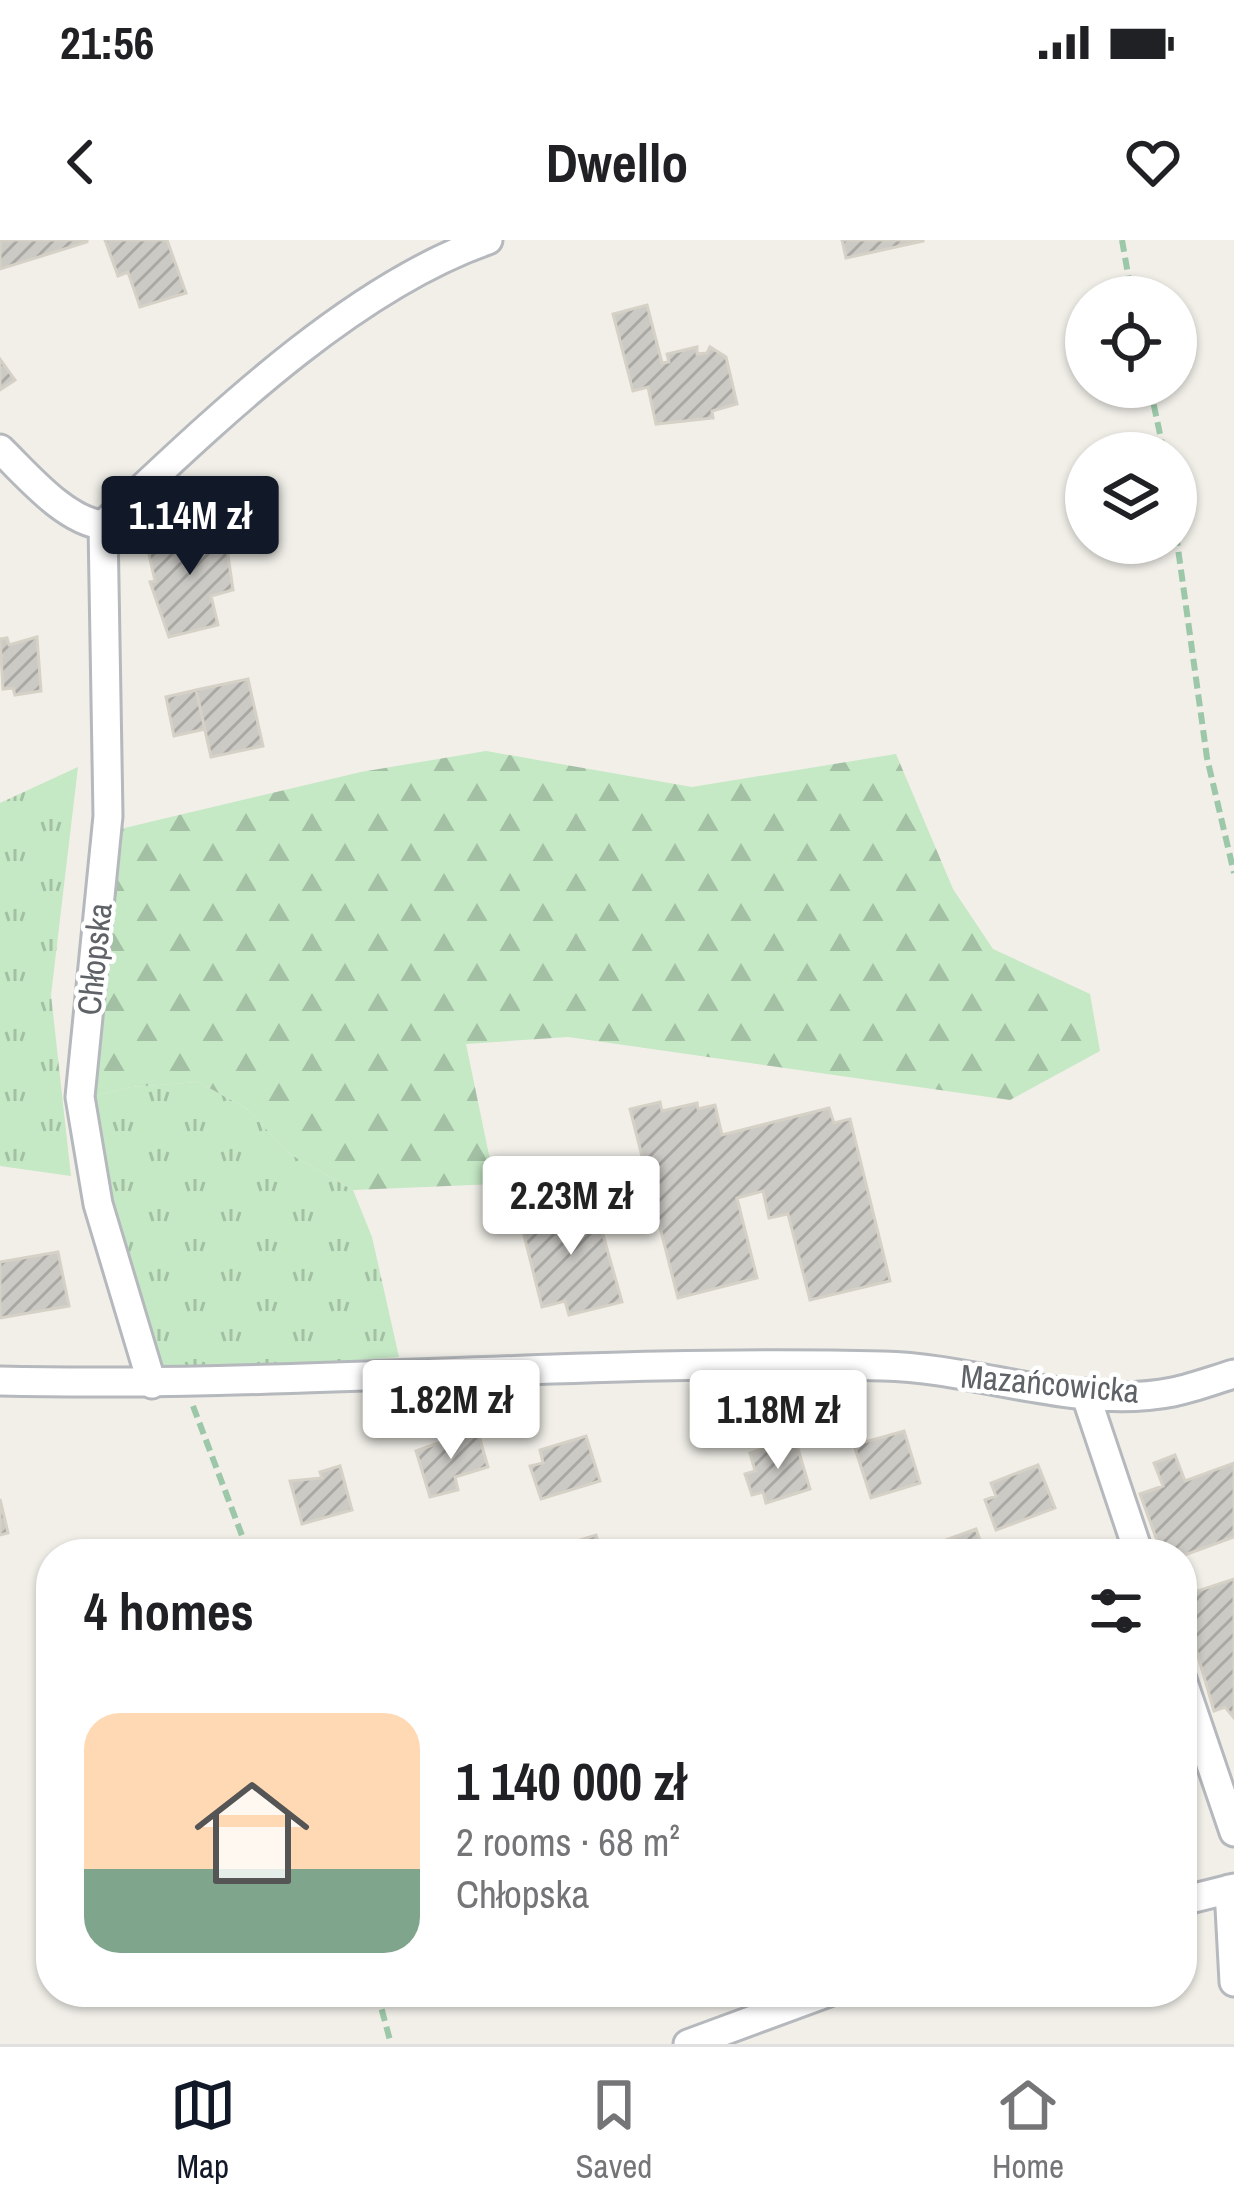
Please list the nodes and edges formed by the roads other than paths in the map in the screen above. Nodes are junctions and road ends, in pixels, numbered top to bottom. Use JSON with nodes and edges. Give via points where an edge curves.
{"nodes":[{"id":1,"x":488,"y":240,"type":"edge"},
{"id":2,"x":0,"y":449,"type":"edge"},
{"id":3,"x":103,"y":525,"type":"junction"},
{"id":4,"x":1234,"y":1374,"type":"edge"},
{"id":5,"x":0,"y":1381,"type":"edge"},
{"id":6,"x":152,"y":1384,"type":"junction"},
{"id":7,"x":1085,"y":1394,"type":"junction"},
{"id":8,"x":1134,"y":1539,"type":"edge"},
{"id":9,"x":1197,"y":1723,"type":"edge"},
{"id":10,"x":1234,"y":1832,"type":"edge"},
{"id":11,"x":1231,"y":1888,"type":"edge"},
{"id":12,"x":1197,"y":1897,"type":"edge"},
{"id":13,"x":1234,"y":1982,"type":"edge"},
{"id":14,"x":789,"y":2007,"type":"edge"},
{"id":15,"x":688,"y":2044,"type":"edge"}],
"edges":[{"from":1,"to":3,"type":"street","via":[[444,255],[355,310]]},
{"from":2,"to":3,"type":"street","via":[[89,524]]},
{"from":3,"to":6,"type":"street","name":"Chłopska","via":[[108,817],[80,1096],[98,1204]]},
{"from":4,"to":7,"type":"street","name":"Mazańcowicka","via":[[1170,1393]]},
{"from":5,"to":6,"type":"street","name":"Mazańcowicka"},
{"from":6,"to":7,"type":"street","name":"Mazańcowicka","via":[[558,1365],[889,1366]]},
{"from":7,"to":8,"type":"street"},
{"from":9,"to":10,"type":"street"},
{"from":11,"to":12,"type":"street"},
{"from":11,"to":13,"type":"street"},
{"from":14,"to":15,"type":"street"}]}
